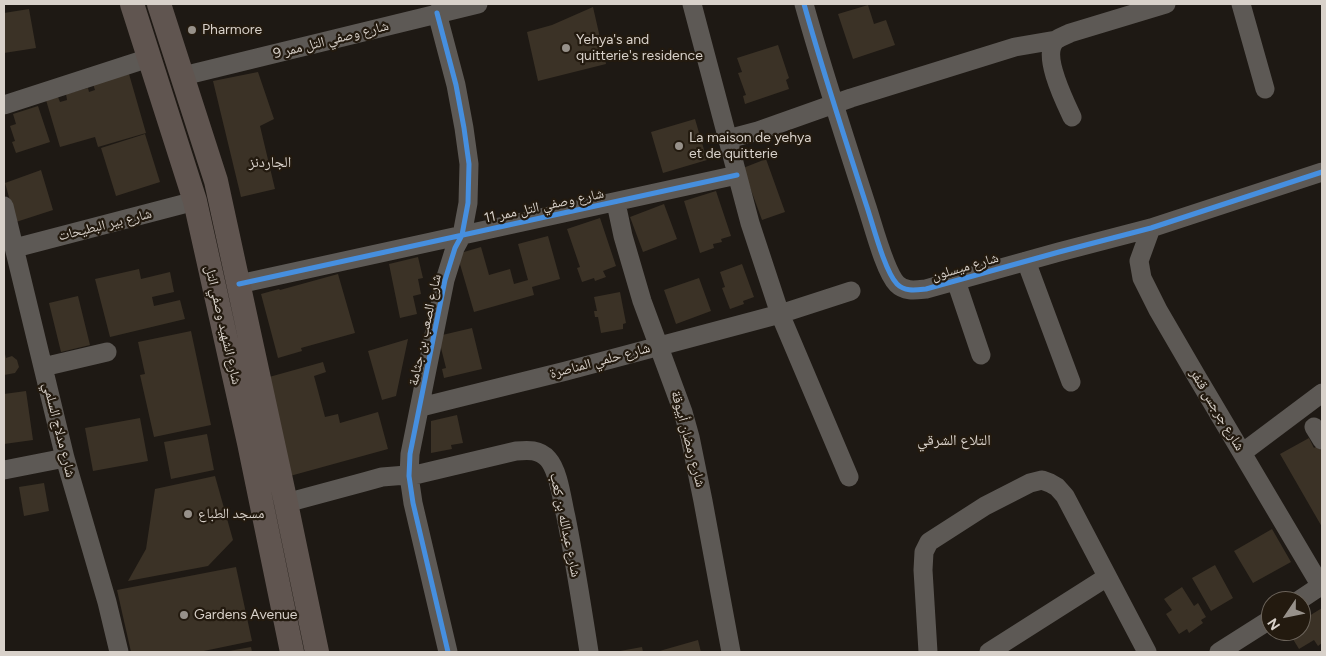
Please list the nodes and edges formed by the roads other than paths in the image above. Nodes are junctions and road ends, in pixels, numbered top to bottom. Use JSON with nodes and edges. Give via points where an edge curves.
{"nodes":[{"id":1,"x":132,"y":4,"type":"edge"},
{"id":2,"x":159,"y":4,"type":"edge"},
{"id":3,"x":478,"y":4,"type":"edge"},
{"id":4,"x":692,"y":4,"type":"edge"},
{"id":5,"x":804,"y":4,"type":"edge"},
{"id":6,"x":1166,"y":4,"type":"edge"},
{"id":7,"x":1240,"y":4,"type":"edge"},
{"id":8,"x":437,"y":13,"type":"junction"},
{"id":9,"x":1056,"y":40,"type":"junction"},
{"id":10,"x":149,"y":58,"type":"junction"},
{"id":11,"x":183,"y":76,"type":"junction"},
{"id":12,"x":1265,"y":89,"type":"dead end"},
{"id":13,"x":833,"y":104,"type":"junction"},
{"id":14,"x":4,"y":105,"type":"edge"},
{"id":15,"x":1072,"y":117,"type":"dead end"},
{"id":16,"x":728,"y":139,"type":"junction"},
{"id":17,"x":1322,"y":172,"type":"edge"},
{"id":18,"x":737,"y":175,"type":"junction"},
{"id":19,"x":196,"y":201,"type":"junction"},
{"id":20,"x":616,"y":203,"type":"junction"},
{"id":21,"x":4,"y":206,"type":"edge"},
{"id":22,"x":1151,"y":228,"type":"junction"},
{"id":23,"x":462,"y":235,"type":"junction"},
{"id":24,"x":15,"y":248,"type":"junction"},
{"id":25,"x":1026,"y":261,"type":"junction"},
{"id":26,"x":956,"y":281,"type":"junction"},
{"id":27,"x":239,"y":284,"type":"junction"},
{"id":28,"x":851,"y":291,"type":"dead end"},
{"id":29,"x":780,"y":314,"type":"junction"},
{"id":30,"x":659,"y":346,"type":"junction"},
{"id":31,"x":107,"y":352,"type":"dead end"},
{"id":32,"x":981,"y":355,"type":"dead end"},
{"id":33,"x":43,"y":367,"type":"junction"},
{"id":34,"x":1070,"y":382,"type":"dead end"},
{"id":35,"x":1322,"y":393,"type":"edge"},
{"id":36,"x":421,"y":407,"type":"junction"},
{"id":37,"x":1242,"y":453,"type":"junction"},
{"id":38,"x":65,"y":458,"type":"junction"},
{"id":39,"x":4,"y":470,"type":"edge"},
{"id":40,"x":409,"y":476,"type":"junction"},
{"id":41,"x":849,"y":477,"type":"dead end"},
{"id":42,"x":286,"y":503,"type":"junction"},
{"id":43,"x":1107,"y":576,"type":"junction"},
{"id":44,"x":1322,"y":586,"type":"edge"},
{"id":45,"x":1311,"y":593,"type":"edge"},
{"id":46,"x":1261,"y":625,"type":"edge"},
{"id":47,"x":119,"y":652,"type":"edge"},
{"id":48,"x":292,"y":652,"type":"edge"},
{"id":49,"x":317,"y":652,"type":"edge"},
{"id":50,"x":448,"y":652,"type":"edge"},
{"id":51,"x":589,"y":652,"type":"edge"},
{"id":52,"x":731,"y":652,"type":"edge"},
{"id":53,"x":928,"y":652,"type":"edge"},
{"id":54,"x":990,"y":652,"type":"edge"},
{"id":55,"x":1147,"y":652,"type":"edge"},
{"id":56,"x":1219,"y":652,"type":"edge"}],
"edges":[{"from":1,"to":10,"type":"main road","name":"شارع الشهيد وصفي التل"},
{"from":2,"to":11,"type":"main road","name":"شارع الشهيد وصفي التل"},
{"from":3,"to":8,"type":"street","name":"شارع وصفي التل ممر 9"},
{"from":4,"to":16,"type":"street"},
{"from":5,"to":13,"type":"street","name":"شارع ميسلون"},
{"from":6,"to":9,"type":"street","via":[[1078,30]]},
{"from":7,"to":12,"type":"street"},
{"from":8,"to":11,"type":"street","name":"شارع وصفي التل ممر 9"},
{"from":8,"to":23,"type":"street","name":"شارع الصعب بن جثامة","via":[[456,86],[469,164],[467,211]]},
{"from":9,"to":13,"type":"street","via":[[1015,47]]},
{"from":9,"to":15,"type":"street","via":[[1052,49],[1054,70]]},
{"from":10,"to":14,"type":"street"},
{"from":10,"to":19,"type":"main road","name":"شارع الشهيد وصفي التل"},
{"from":11,"to":27,"type":"main road","name":"شارع الشهيد وصفي التل","via":[[216,181]]},
{"from":13,"to":16,"type":"street"},
{"from":13,"to":26,"type":"street","name":"شارع ميسلون","via":[[881,252],[897,284],[913,290]]},
{"from":16,"to":18,"type":"street"},
{"from":17,"to":22,"type":"street","name":"شارع ميسلون"},
{"from":18,"to":20,"type":"street","name":"شارع وصفي التل ممر 11"},
{"from":18,"to":29,"type":"street"},
{"from":19,"to":24,"type":"street","name":"شارع بير البطيحات"},
{"from":19,"to":48,"type":"main road","name":"شارع الشهيد وصفي التل"},
{"from":20,"to":23,"type":"street","name":"شارع وصفي التل ممر 11"},
{"from":20,"to":30,"type":"street","name":"شارع رمضان أبيوقة","via":[[642,301]]},
{"from":21,"to":24,"type":"street","name":"شارع مدلاج السلمي"},
{"from":22,"to":25,"type":"street","name":"شارع ميسلون"},
{"from":22,"to":37,"type":"street","name":"شارع جرجس قنفر","via":[[1139,261],[1142,278]]},
{"from":23,"to":27,"type":"street","name":"شارع وصفي التل ممر 11"},
{"from":23,"to":36,"type":"street","name":"شارع الصعب بن جثامة","via":[[445,280]]},
{"from":24,"to":33,"type":"street","name":"شارع مدلاج السلمي"},
{"from":25,"to":26,"type":"street","name":"شارع ميسلون"},
{"from":25,"to":34,"type":"street"},
{"from":26,"to":32,"type":"street"},
{"from":27,"to":42,"type":"main road","name":"شارع الشهيد وصفي التل"},
{"from":28,"to":29,"type":"street","name":"شارع حلمي المناصرة"},
{"from":29,"to":30,"type":"street","name":"شارع حلمي المناصرة"},
{"from":29,"to":41,"type":"street"},
{"from":30,"to":36,"type":"street","name":"شارع حلمي المناصرة"},
{"from":30,"to":52,"type":"street","name":"شارع رمضان أبيوقة","via":[[690,437]]},
{"from":31,"to":33,"type":"street"},
{"from":33,"to":38,"type":"street","name":"شارع مدلاج السلمي"},
{"from":35,"to":37,"type":"street"},
{"from":36,"to":40,"type":"street","name":"شارع الصعب بن جثامة","via":[[410,454]]},
{"from":37,"to":44,"type":"street","name":"شارع جرجس قنفر"},
{"from":38,"to":39,"type":"street"},
{"from":38,"to":47,"type":"street","name":"شارع مدلاج السلمي"},
{"from":40,"to":42,"type":"street","name":"شارع عبدالله بن كعب","via":[[382,478]]},
{"from":40,"to":50,"type":"street","name":"شارع الصعب بن جثامة"},
{"from":40,"to":51,"type":"street","name":"شارع عبدالله بن كعب","via":[[516,451],[531,450],[547,458],[562,496]]},
{"from":42,"to":49,"type":"main road","name":"شارع الشهيد وصفي التل"},
{"from":43,"to":53,"type":"street","via":[[1061,492],[1042,480],[1030,483],[985,506],[929,542],[924,552],[923,570]]},
{"from":43,"to":54,"type":"street"},
{"from":43,"to":55,"type":"street"},
{"from":44,"to":45,"type":"street"},
{"from":46,"to":56,"type":"street"}]}
